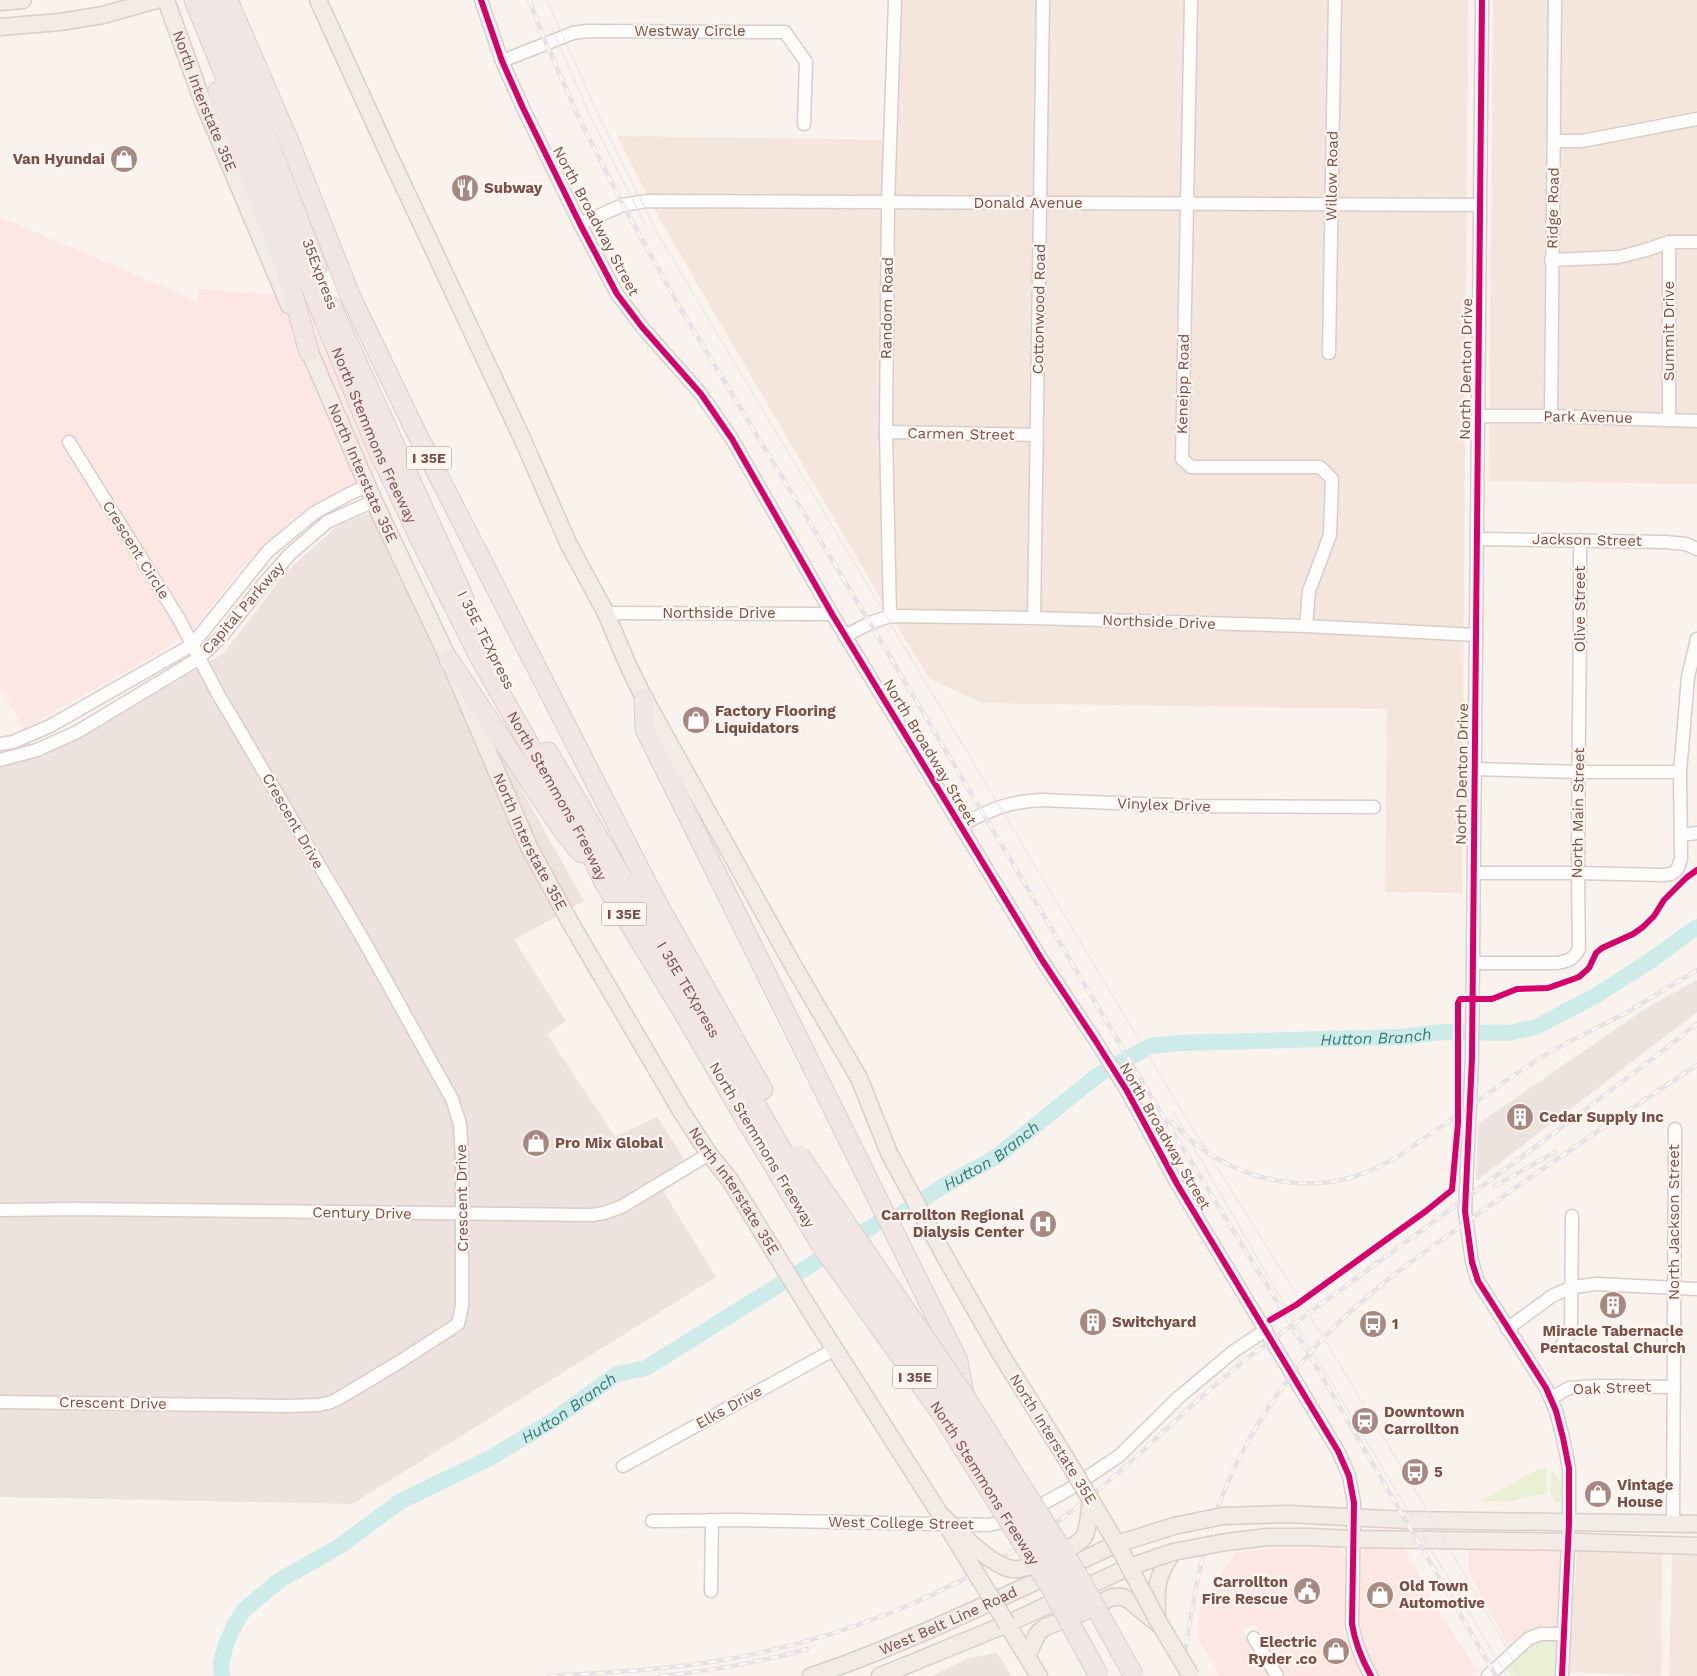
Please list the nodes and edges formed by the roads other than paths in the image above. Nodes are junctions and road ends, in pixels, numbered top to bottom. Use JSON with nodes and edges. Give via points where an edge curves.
{"nodes":[{"id":1,"x":23,"y":0,"type":"edge"},
{"id":2,"x":155,"y":0,"type":"edge"},
{"id":3,"x":166,"y":0,"type":"edge"},
{"id":4,"x":180,"y":0,"type":"edge"},
{"id":5,"x":194,"y":0,"type":"edge"},
{"id":6,"x":208,"y":0,"type":"edge"},
{"id":7,"x":228,"y":0,"type":"edge"},
{"id":8,"x":318,"y":0,"type":"edge"},
{"id":9,"x":481,"y":0,"type":"edge"},
{"id":10,"x":895,"y":0,"type":"edge"},
{"id":11,"x":1044,"y":0,"type":"edge"},
{"id":12,"x":1190,"y":0,"type":"edge"},
{"id":13,"x":1335,"y":0,"type":"edge"},
{"id":14,"x":1482,"y":0,"type":"edge"},
{"id":15,"x":1555,"y":0,"type":"edge"},
{"id":16,"x":0,"y":2,"type":"edge"},
{"id":17,"x":0,"y":27,"type":"edge"},
{"id":18,"x":502,"y":60,"type":"junction"},
{"id":19,"x":1697,"y":119,"type":"edge"},
{"id":20,"x":804,"y":124,"type":"dead end"},
{"id":21,"x":1554,"y":141,"type":"junction"},
{"id":22,"x":888,"y":203,"type":"junction"},
{"id":23,"x":1041,"y":203,"type":"junction"},
{"id":24,"x":1188,"y":204,"type":"junction"},
{"id":25,"x":1332,"y":204,"type":"junction"},
{"id":26,"x":1480,"y":205,"type":"junction"},
{"id":27,"x":580,"y":224,"type":"junction"},
{"id":28,"x":1669,"y":242,"type":"junction"},
{"id":29,"x":1697,"y":242,"type":"edge"},
{"id":30,"x":1551,"y":260,"type":"junction"},
{"id":31,"x":309,"y":352,"type":"junction"},
{"id":32,"x":1329,"y":353,"type":"dead end"},
{"id":33,"x":1478,"y":416,"type":"junction"},
{"id":34,"x":1551,"y":416,"type":"junction"},
{"id":35,"x":1669,"y":420,"type":"junction"},
{"id":36,"x":1697,"y":420,"type":"edge"},
{"id":37,"x":886,"y":432,"type":"junction"},
{"id":38,"x":1037,"y":435,"type":"junction"},
{"id":39,"x":70,"y":442,"type":"dead end"},
{"id":40,"x":367,"y":486,"type":"junction"},
{"id":41,"x":374,"y":501,"type":"junction"},
{"id":42,"x":1477,"y":539,"type":"junction"},
{"id":43,"x":1580,"y":540,"type":"junction"},
{"id":44,"x":440,"y":545,"type":"joint"},
{"id":45,"x":1697,"y":549,"type":"edge"},
{"id":46,"x":606,"y":613,"type":"junction"},
{"id":47,"x":832,"y":614,"type":"junction"},
{"id":48,"x":890,"y":616,"type":"junction"},
{"id":49,"x":1034,"y":618,"type":"junction"},
{"id":50,"x":1306,"y":626,"type":"junction"},
{"id":51,"x":845,"y":636,"type":"junction"},
{"id":52,"x":1476,"y":636,"type":"junction"},
{"id":53,"x":1697,"y":639,"type":"edge"},
{"id":54,"x":192,"y":646,"type":"junction"},
{"id":55,"x":198,"y":659,"type":"junction"},
{"id":56,"x":449,"y":660,"type":"junction"},
{"id":57,"x":1580,"y":678,"type":"joint"},
{"id":58,"x":644,"y":698,"type":"junction"},
{"id":59,"x":0,"y":744,"type":"edge"},
{"id":60,"x":0,"y":760,"type":"edge"},
{"id":61,"x":1475,"y":769,"type":"junction"},
{"id":62,"x":1579,"y":772,"type":"junction"},
{"id":63,"x":1680,"y":772,"type":"junction"},
{"id":64,"x":1374,"y":807,"type":"dead end"},
{"id":65,"x":960,"y":825,"type":"junction"},
{"id":66,"x":1697,"y":833,"type":"edge"},
{"id":67,"x":1681,"y":835,"type":"junction"},
{"id":68,"x":1577,"y":873,"type":"junction"},
{"id":69,"x":1474,"y":874,"type":"junction"},
{"id":70,"x":604,"y":882,"type":"junction"},
{"id":71,"x":1473,"y":964,"type":"junction"},
{"id":72,"x":1675,"y":1129,"type":"dead end"},
{"id":73,"x":709,"y":1154,"type":"junction"},
{"id":74,"x":787,"y":1160,"type":"junction"},
{"id":75,"x":0,"y":1210,"type":"edge"},
{"id":76,"x":463,"y":1214,"type":"junction"},
{"id":77,"x":1572,"y":1216,"type":"dead end"},
{"id":78,"x":1572,"y":1287,"type":"junction"},
{"id":79,"x":1674,"y":1287,"type":"junction"},
{"id":80,"x":1697,"y":1289,"type":"edge"},
{"id":81,"x":1507,"y":1329,"type":"junction"},
{"id":82,"x":1266,"y":1330,"type":"junction"},
{"id":83,"x":1561,"y":1347,"type":"dead end"},
{"id":84,"x":835,"y":1348,"type":"junction"},
{"id":85,"x":1674,"y":1387,"type":"junction"},
{"id":86,"x":964,"y":1395,"type":"junction"},
{"id":87,"x":1551,"y":1398,"type":"junction"},
{"id":88,"x":0,"y":1402,"type":"edge"},
{"id":89,"x":623,"y":1466,"type":"dead end"},
{"id":90,"x":1091,"y":1501,"type":"junction"},
{"id":91,"x":940,"y":1514,"type":"junction"},
{"id":92,"x":1353,"y":1518,"type":"junction"},
{"id":93,"x":712,"y":1520,"type":"junction"},
{"id":94,"x":652,"y":1521,"type":"dead end"},
{"id":95,"x":1569,"y":1523,"type":"junction"},
{"id":96,"x":1673,"y":1524,"type":"junction"},
{"id":97,"x":1697,"y":1524,"type":"edge"},
{"id":98,"x":1353,"y":1539,"type":"junction"},
{"id":99,"x":1568,"y":1541,"type":"junction"},
{"id":100,"x":1117,"y":1544,"type":"junction"},
{"id":101,"x":1697,"y":1546,"type":"edge"},
{"id":102,"x":1173,"y":1552,"type":"junction"},
{"id":103,"x":1129,"y":1567,"type":"junction"},
{"id":104,"x":711,"y":1592,"type":"dead end"},
{"id":105,"x":994,"y":1602,"type":"junction"},
{"id":106,"x":1007,"y":1624,"type":"junction"},
{"id":107,"x":1160,"y":1624,"type":"junction"},
{"id":108,"x":1564,"y":1634,"type":"junction"},
{"id":109,"x":1254,"y":1638,"type":"dead end"},
{"id":110,"x":1027,"y":1656,"type":"junction"},
{"id":111,"x":811,"y":1676,"type":"edge"},
{"id":112,"x":880,"y":1676,"type":"edge"},
{"id":113,"x":1039,"y":1676,"type":"edge"},
{"id":114,"x":1099,"y":1676,"type":"edge"},
{"id":115,"x":1120,"y":1676,"type":"edge"},
{"id":116,"x":1134,"y":1676,"type":"edge"},
{"id":117,"x":1191,"y":1676,"type":"edge"},
{"id":118,"x":1276,"y":1676,"type":"edge"},
{"id":119,"x":1371,"y":1676,"type":"edge"},
{"id":120,"x":1488,"y":1676,"type":"edge"},
{"id":121,"x":1562,"y":1676,"type":"edge"}],
"edges":[{"from":1,"to":16,"type":"main road"},
{"from":2,"to":17,"type":"main road","via":[[103,15]]},
{"from":3,"to":31,"type":"main road","name":"North Interstate 35E","via":[[201,97]]},
{"from":4,"to":31,"type":"highway","via":[[286,269]]},
{"from":5,"to":70,"type":"highway","name":"North Stemmons Freeway","number":"I 35E","via":[[376,446],[480,658],[584,840]]},
{"from":6,"to":44,"type":"highway","name":"35Express","via":[[270,146],[327,298]]},
{"from":7,"to":74,"type":"highway","name":"North Stemmons Freeway","number":"I 35E","via":[[350,295],[416,432]]},
{"from":8,"to":46,"type":"main road","name":"North Interstate 35E","via":[[522,436],[569,545]]},
{"from":9,"to":18,"type":"street","name":"North Broadway Street"},
{"from":10,"to":22,"type":"street","name":"Random Road"},
{"from":11,"to":23,"type":"street","name":"Cottonwood Road"},
{"from":12,"to":24,"type":"street","name":"Keneipp Road"},
{"from":13,"to":25,"type":"street","name":"Willow Road"},
{"from":14,"to":26,"type":"street","name":"North Denton Drive"},
{"from":15,"to":21,"type":"street","name":"Ridge Road"},
{"from":18,"to":20,"type":"street","name":"Westway Circle","via":[[573,33],[587,31],[785,32],[806,62]]},
{"from":18,"to":27,"type":"street","name":"North Broadway Street"},
{"from":19,"to":21,"type":"street","via":[[1582,141]]},
{"from":21,"to":30,"type":"street","name":"Ridge Road"},
{"from":22,"to":23,"type":"street","name":"Donald Avenue"},
{"from":22,"to":27,"type":"street","name":"Donald Avenue","via":[[647,201],[623,205]]},
{"from":22,"to":37,"type":"street","name":"Random Road"},
{"from":23,"to":24,"type":"street","name":"Donald Avenue"},
{"from":23,"to":38,"type":"street","name":"Cottonwood Road"},
{"from":24,"to":25,"type":"street","name":"Donald Avenue"},
{"from":24,"to":50,"type":"street","name":"Keneipp Road","via":[[1182,459],[1191,467],[1320,467],[1332,479],[1330,535],[1309,591]]},
{"from":25,"to":26,"type":"street","name":"Donald Avenue"},
{"from":25,"to":32,"type":"street","name":"Willow Road"},
{"from":26,"to":33,"type":"street","name":"North Denton Drive"},
{"from":27,"to":47,"type":"street","name":"North Broadway Street","via":[[618,294],[722,423]]},
{"from":28,"to":29,"type":"street"},
{"from":28,"to":30,"type":"street","via":[[1619,257]]},
{"from":28,"to":35,"type":"street","name":"Summit Drive"},
{"from":30,"to":34,"type":"street","name":"Ridge Road"},
{"from":31,"to":40,"type":"main road","name":"North Interstate 35E"},
{"from":33,"to":34,"type":"street","name":"Park Avenue"},
{"from":33,"to":42,"type":"street","name":"North Denton Drive"},
{"from":34,"to":35,"type":"street","name":"Park Avenue"},
{"from":35,"to":36,"type":"street","name":"Park Avenue"},
{"from":37,"to":38,"type":"street","name":"Carmen Street"},
{"from":37,"to":48,"type":"street","name":"Random Road"},
{"from":38,"to":49,"type":"street","name":"Cottonwood Road"},
{"from":39,"to":54,"type":"street","name":"Crescent Circle"},
{"from":40,"to":41,"type":"main road","name":"North Interstate 35E"},
{"from":40,"to":54,"type":"street","name":"Capital Parkway","via":[[314,513],[268,552]]},
{"from":41,"to":55,"type":"street","name":"Capital Parkway","via":[[328,522],[290,554],[222,636]]},
{"from":41,"to":56,"type":"main road","name":"North Interstate 35E"},
{"from":42,"to":43,"type":"street","name":"Jackson Street"},
{"from":42,"to":52,"type":"street","name":"North Denton Drive"},
{"from":43,"to":45,"type":"street","name":"Jackson Street","via":[[1665,542],[1686,544]]},
{"from":43,"to":57,"type":"street","name":"Olive Street"},
{"from":44,"to":74,"type":"highway","name":"I 35E TEXpress","via":[[486,646]]},
{"from":46,"to":47,"type":"street","name":"Northside Drive"},
{"from":46,"to":58,"type":"main road","name":"North Interstate 35E"},
{"from":47,"to":51,"type":"street","name":"North Broadway Street"},
{"from":48,"to":49,"type":"street","name":"Northside Drive"},
{"from":48,"to":51,"type":"street","name":"Northside Drive"},
{"from":49,"to":50,"type":"street","name":"Northside Drive"},
{"from":50,"to":52,"type":"street","name":"Northside Drive"},
{"from":51,"to":65,"type":"street","name":"North Broadway Street"},
{"from":52,"to":61,"type":"street","name":"North Denton Drive"},
{"from":53,"to":63,"type":"street","via":[[1688,677]]},
{"from":54,"to":55,"type":"street","name":"Crescent Circle"},
{"from":54,"to":59,"type":"street","name":"Capital Parkway","via":[[50,726],[13,742]]},
{"from":55,"to":60,"type":"street","name":"Capital Parkway","via":[[76,732],[37,750]]},
{"from":55,"to":76,"type":"street","name":"Crescent Drive","via":[[364,941],[452,1099],[461,1134]]},
{"from":56,"to":70,"type":"highway","via":[[561,828]]},
{"from":56,"to":73,"type":"main road","name":"North Interstate 35E","via":[[529,847]]},
{"from":57,"to":62,"type":"street","name":"North Main Street"},
{"from":58,"to":86,"type":"highway","via":[[645,729],[958,1361]]},
{"from":58,"to":90,"type":"main road","name":"North Interstate 35E","bridge":true,"via":[[859,1078],[896,1166],[931,1231],[1000,1353]]},
{"from":61,"to":62,"type":"street"},
{"from":61,"to":69,"type":"street","name":"North Denton Drive"},
{"from":62,"to":63,"type":"street"},
{"from":62,"to":68,"type":"street","name":"North Main Street"},
{"from":63,"to":67,"type":"street"},
{"from":64,"to":65,"type":"street","name":"Vinylex Drive","via":[[1192,806],[1041,800],[1002,805]]},
{"from":65,"to":82,"type":"street","name":"North Broadway Street","via":[[1127,1091],[1177,1184]]},
{"from":66,"to":67,"type":"street"},
{"from":67,"to":68,"type":"street","via":[[1681,859],[1677,870],[1671,874]]},
{"from":68,"to":69,"type":"street"},
{"from":68,"to":71,"type":"street","name":"North Main Street","via":[[1579,949],[1574,958],[1556,964]]},
{"from":69,"to":71,"type":"street","name":"North Denton Drive"},
{"from":70,"to":74,"type":"highway","name":"North Stemmons Freeway","number":"I 35E","via":[[744,1118]]},
{"from":71,"to":81,"type":"street","name":"North Denton Drive","via":[[1466,1223],[1478,1282]]},
{"from":72,"to":79,"type":"street","name":"North Jackson Street"},
{"from":73,"to":76,"type":"street","name":"Century Drive","via":[[621,1207],[604,1213]]},
{"from":73,"to":84,"type":"main road","name":"North Interstate 35E","via":[[730,1180]]},
{"from":74,"to":86,"type":"highway","name":"North Stemmons Freeway","number":"I 35E","bridge":true},
{"from":74,"to":114,"type":"highway","name":"North Stemmons Freeway","number":"I 35E","bridge":true,"via":[[821,1244],[943,1416],[1052,1590]]},
{"from":74,"to":115,"type":"highway","name":"I 35E TEXpress","bridge":true,"via":[[1041,1540]]},
{"from":75,"to":76,"type":"street","name":"Century Drive"},
{"from":76,"to":88,"type":"street","name":"Crescent Drive","via":[[462,1306],[458,1324],[328,1403],[285,1406]]},
{"from":77,"to":78,"type":"street"},
{"from":78,"to":79,"type":"street","via":[[1597,1284]]},
{"from":78,"to":81,"type":"street","via":[[1552,1296]]},
{"from":78,"to":83,"type":"street","via":[[1571,1328]]},
{"from":79,"to":80,"type":"street"},
{"from":79,"to":85,"type":"street","name":"North Jackson Street"},
{"from":81,"to":87,"type":"street","name":"North Denton Drive"},
{"from":82,"to":92,"type":"street","name":"North Broadway Street","via":[[1338,1451],[1349,1476]]},
{"from":82,"to":93,"type":"street","name":"West College Street","via":[[1234,1351],[1178,1398],[1119,1456],[1068,1490],[1009,1520],[989,1525]]},
{"from":84,"to":89,"type":"street","name":"Elks Drive"},
{"from":84,"to":91,"type":"main road","name":"North Interstate 35E"},
{"from":85,"to":87,"type":"street","name":"Oak Street","via":[[1569,1388]]},
{"from":85,"to":96,"type":"street","name":"North Jackson Street"},
{"from":86,"to":116,"type":"highway","name":"North Stemmons Freeway","number":"I 35E","bridge":true,"via":[[1077,1574]]},
{"from":87,"to":95,"type":"street","name":"North Denton Drive","via":[[1568,1462]]},
{"from":90,"to":91,"type":"main road","bridge":true,"via":[[1082,1539],[1023,1568],[1011,1569],[998,1564]]},
{"from":90,"to":100,"type":"main road","name":"North Interstate 35E","bridge":true},
{"from":91,"to":105,"type":"main road","name":"North Interstate 35E","bridge":true},
{"from":92,"to":95,"type":"main road","name":"West Belt Line Road"},
{"from":92,"to":98,"type":"street","name":"North Broadway Street"},
{"from":92,"to":100,"type":"main road","name":"West Belt Line Road","bridge":true,"via":[[1266,1514],[1222,1516],[1157,1530]]},
{"from":93,"to":94,"type":"street","name":"West College Street"},
{"from":93,"to":104,"type":"street"},
{"from":95,"to":96,"type":"main road","name":"West Belt Line Road"},
{"from":95,"to":99,"type":"street","name":"North Denton Drive"},
{"from":96,"to":97,"type":"main road","name":"West Belt Line Road"},
{"from":98,"to":99,"type":"main road","name":"West Belt Line Road"},
{"from":98,"to":102,"type":"main road","name":"West Belt Line Road","bridge":true,"via":[[1268,1537]]},
{"from":98,"to":119,"type":"street","name":"North Broadway Street","via":[[1354,1640]]},
{"from":99,"to":101,"type":"main road","name":"West Belt Line Road"},
{"from":99,"to":108,"type":"street","name":"North Denton Drive"},
{"from":100,"to":103,"type":"main road","name":"North Interstate 35E","bridge":true},
{"from":100,"to":105,"type":"main road","name":"West Belt Line Road","bridge":true},
{"from":102,"to":103,"type":"main road","name":"West Belt Line Road","bridge":true},
{"from":102,"to":107,"type":"main road","bridge":true,"via":[[1157,1581]]},
{"from":103,"to":106,"type":"main road","name":"West Belt Line Road","bridge":true},
{"from":103,"to":107,"type":"main road","name":"North Interstate 35E","bridge":true},
{"from":105,"to":106,"type":"main road","name":"North Interstate 35E","bridge":true},
{"from":105,"to":111,"type":"main road","name":"West Belt Line Road","via":[[859,1660]]},
{"from":106,"to":110,"type":"main road","name":"North Interstate 35E"},
{"from":106,"to":112,"type":"main road","name":"West Belt Line Road"},
{"from":107,"to":110,"type":"main road","bridge":true,"via":[[1123,1597],[1112,1597],[1045,1627],[1038,1633]]},
{"from":107,"to":117,"type":"main road","name":"North Interstate 35E","bridge":true},
{"from":108,"to":120,"type":"street","via":[[1540,1634],[1528,1639]]},
{"from":108,"to":121,"type":"street","name":"North Denton Drive"},
{"from":109,"to":118,"type":"street"},
{"from":110,"to":113,"type":"main road","name":"North Interstate 35E"}]}
